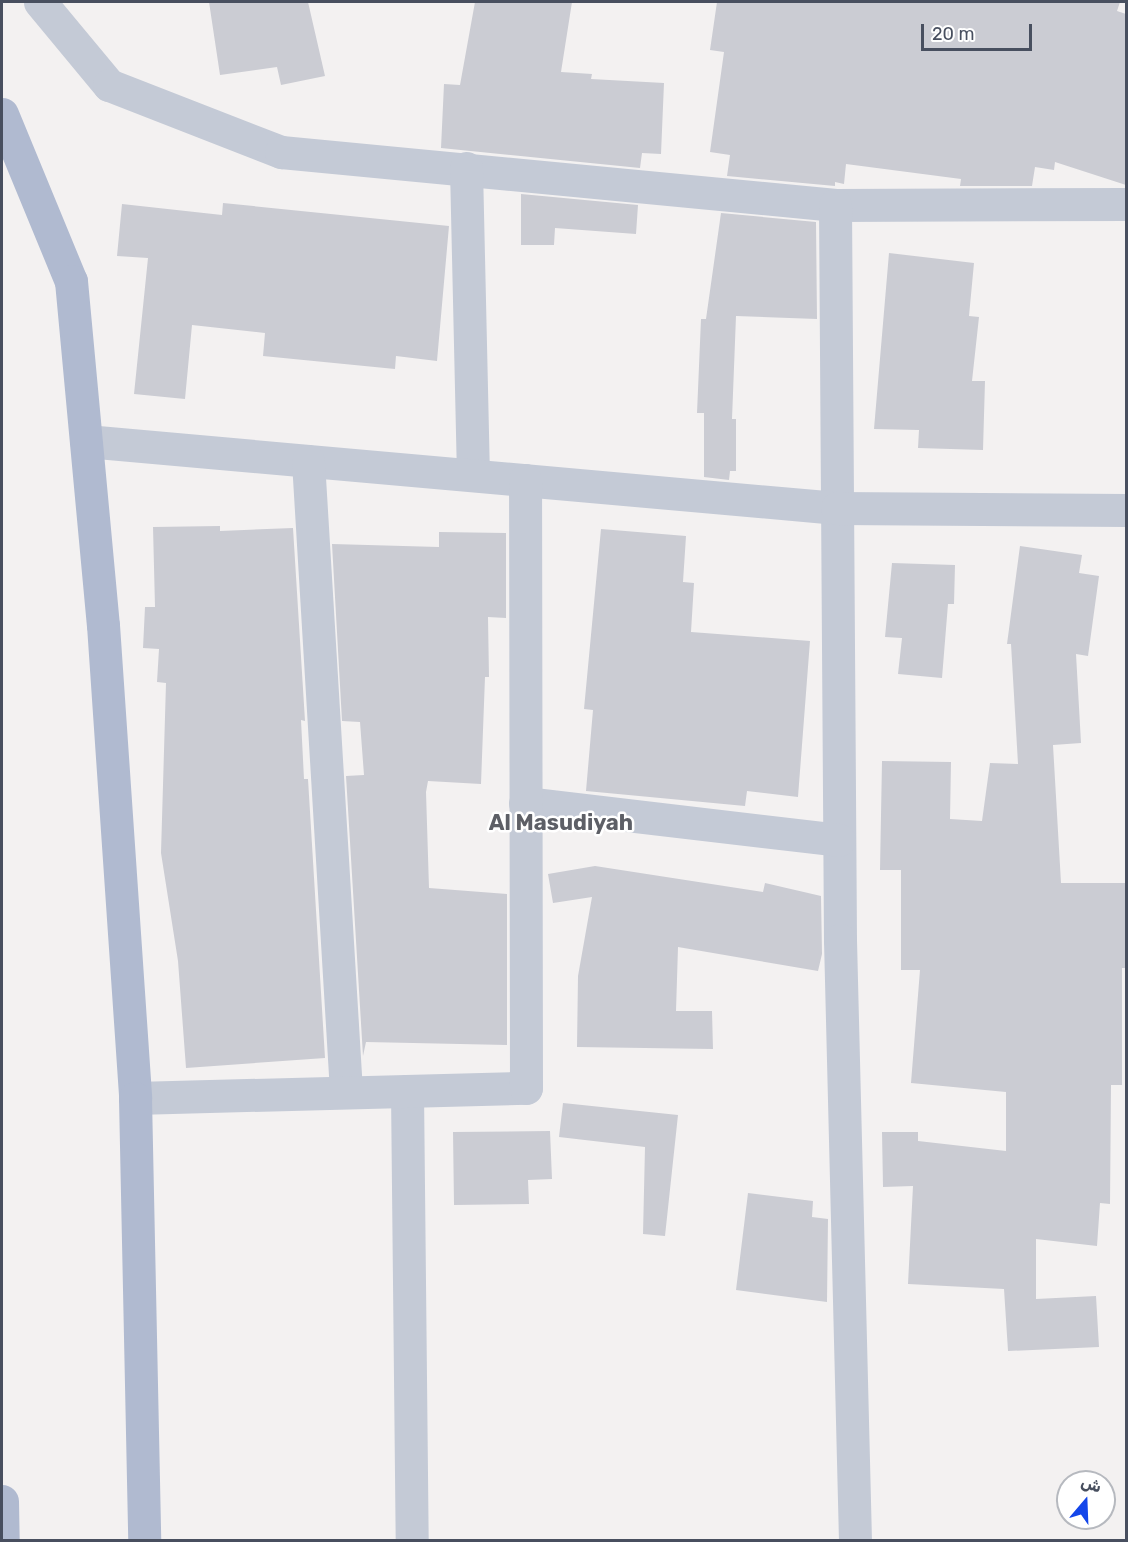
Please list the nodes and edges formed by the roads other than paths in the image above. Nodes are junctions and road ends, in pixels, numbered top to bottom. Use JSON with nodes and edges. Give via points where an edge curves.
{"nodes":[{"id":1,"x":40,"y":2,"type":"edge"},
{"id":2,"x":2,"y":114,"type":"edge"},
{"id":3,"x":466,"y":168,"type":"junction"},
{"id":4,"x":1126,"y":204,"type":"edge"},
{"id":5,"x":835,"y":205,"type":"junction"},
{"id":6,"x":86,"y":441,"type":"junction"},
{"id":7,"x":308,"y":460,"type":"junction"},
{"id":8,"x":473,"y":475,"type":"junction"},
{"id":9,"x":525,"y":480,"type":"junction"},
{"id":10,"x":837,"y":508,"type":"junction"},
{"id":11,"x":1126,"y":510,"type":"edge"},
{"id":12,"x":525,"y":803,"type":"junction"},
{"id":13,"x":840,"y":840,"type":"junction"},
{"id":14,"x":407,"y":1090,"type":"junction"},
{"id":15,"x":346,"y":1092,"type":"junction"},
{"id":16,"x":135,"y":1098,"type":"junction"},
{"id":17,"x":2,"y":1501,"type":"edge"},
{"id":18,"x":3,"y":1540,"type":"edge"},
{"id":19,"x":144,"y":1540,"type":"edge"},
{"id":20,"x":412,"y":1540,"type":"edge"},
{"id":21,"x":855,"y":1540,"type":"edge"}],
"edges":[{"from":1,"to":3,"type":"street","via":[[109,85],[281,152]]},
{"from":2,"to":6,"type":"main road","via":[[72,281]]},
{"from":3,"to":5,"type":"street"},
{"from":3,"to":8,"type":"street"},
{"from":4,"to":5,"type":"street"},
{"from":5,"to":10,"type":"street"},
{"from":6,"to":7,"type":"street"},
{"from":6,"to":16,"type":"main road","via":[[103,625]]},
{"from":7,"to":8,"type":"street"},
{"from":7,"to":15,"type":"street"},
{"from":8,"to":9,"type":"street"},
{"from":9,"to":10,"type":"street"},
{"from":9,"to":12,"type":"street"},
{"from":10,"to":11,"type":"street"},
{"from":10,"to":13,"type":"street"},
{"from":12,"to":13,"type":"street"},
{"from":12,"to":14,"type":"street","via":[[526,1088]]},
{"from":13,"to":21,"type":"street"},
{"from":14,"to":15,"type":"street"},
{"from":14,"to":20,"type":"street"},
{"from":15,"to":16,"type":"street"},
{"from":16,"to":19,"type":"main road"},
{"from":17,"to":18,"type":"main road"}]}
